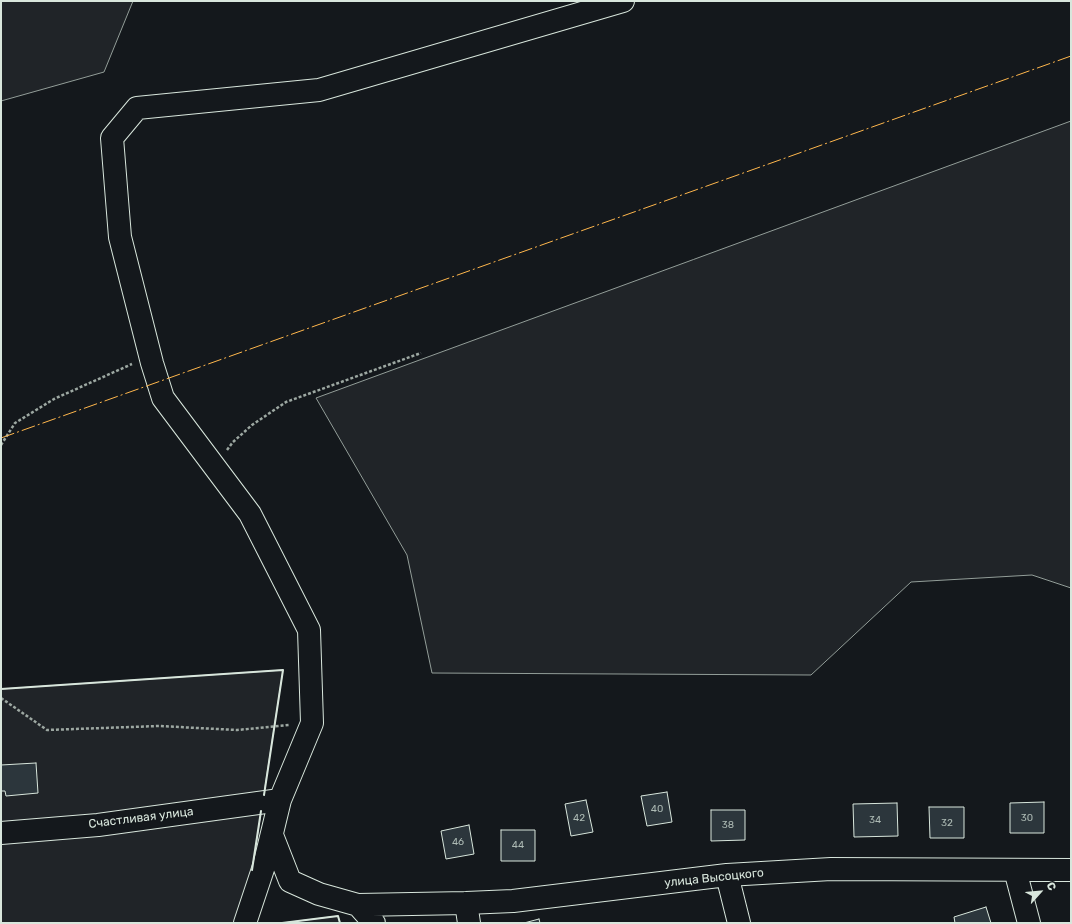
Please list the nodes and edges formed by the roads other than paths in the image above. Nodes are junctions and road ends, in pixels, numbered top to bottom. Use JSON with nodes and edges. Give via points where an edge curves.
{"nodes":[{"id":1,"x":623,"y":1,"type":"edge"},
{"id":2,"x":280,"y":800,"type":"junction"},
{"id":3,"x":1,"y":833,"type":"edge"},
{"id":4,"x":272,"y":835,"type":"junction"},
{"id":5,"x":1015,"y":870,"type":"junction"},
{"id":6,"x":1071,"y":870,"type":"edge"},
{"id":7,"x":727,"y":875,"type":"junction"},
{"id":8,"x":358,"y":905,"type":"junction"},
{"id":9,"x":468,"y":913,"type":"edge"},
{"id":10,"x":245,"y":923,"type":"edge"},
{"id":11,"x":374,"y":923,"type":"edge"},
{"id":12,"x":739,"y":923,"type":"edge"},
{"id":13,"x":1029,"y":923,"type":"edge"}],
"edges":[{"from":1,"to":2,"type":"street","via":[[319,90],[137,108],[112,138],[120,237],[163,398],[250,514],[309,630],[312,724]]},
{"from":2,"to":3,"type":"street","name":"Счастливая улица","via":[[98,825]]},
{"from":2,"to":4,"type":"street"},
{"from":4,"to":8,"type":"street","name":"улица Высоцкого","via":[[290,881],[319,894]]},
{"from":4,"to":10,"type":"street"},
{"from":5,"to":6,"type":"street","name":"улица Высоцкого"},
{"from":5,"to":7,"type":"street","name":"улица Высоцкого","via":[[831,869]]},
{"from":5,"to":13,"type":"street"},
{"from":7,"to":9,"type":"street","name":"улица Высоцкого","via":[[513,901]]},
{"from":7,"to":12,"type":"street"},
{"from":8,"to":9,"type":"street","name":"улица Высоцкого"},
{"from":8,"to":11,"type":"street"}]}
